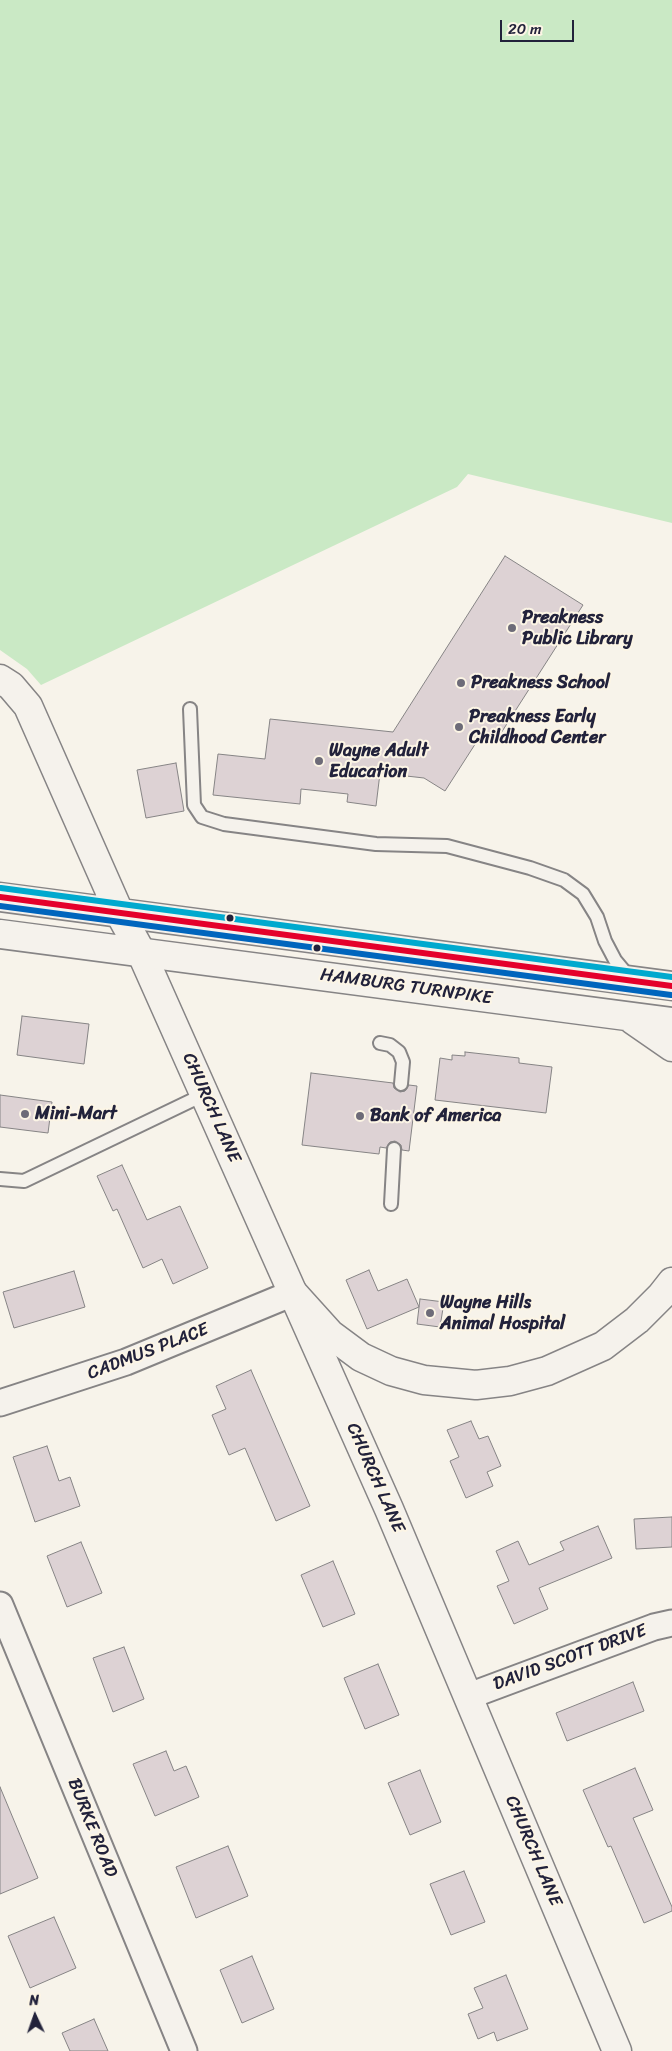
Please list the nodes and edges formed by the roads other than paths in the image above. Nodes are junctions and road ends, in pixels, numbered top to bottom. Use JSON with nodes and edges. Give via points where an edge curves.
{"nodes":[{"id":1,"x":0,"y":679,"type":"edge"},
{"id":2,"x":190,"y":709,"type":"dead end"},
{"id":3,"x":0,"y":897,"type":"edge"},
{"id":4,"x":119,"y":912,"type":"junction"},
{"id":5,"x":0,"y":934,"type":"edge"},
{"id":6,"x":140,"y":952,"type":"junction"},
{"id":7,"x":632,"y":980,"type":"junction"},
{"id":8,"x":672,"y":986,"type":"edge"},
{"id":9,"x":627,"y":1017,"type":"junction"},
{"id":10,"x":672,"y":1022,"type":"edge"},
{"id":11,"x":380,"y":1043,"type":"dead end"},
{"id":12,"x":672,"y":1047,"type":"edge"},
{"id":13,"x":401,"y":1084,"type":"dead end"},
{"id":14,"x":205,"y":1094,"type":"junction"},
{"id":15,"x":394,"y":1149,"type":"dead end"},
{"id":16,"x":0,"y":1179,"type":"edge"},
{"id":17,"x":391,"y":1204,"type":"dead end"},
{"id":18,"x":672,"y":1282,"type":"edge"},
{"id":19,"x":293,"y":1293,"type":"junction"},
{"id":20,"x":0,"y":1403,"type":"edge"},
{"id":21,"x":0,"y":1605,"type":"edge"},
{"id":22,"x":672,"y":1623,"type":"edge"},
{"id":23,"x":468,"y":1696,"type":"junction"},
{"id":24,"x":184,"y":2051,"type":"edge"},
{"id":25,"x":616,"y":2051,"type":"edge"}],
"edges":[{"from":1,"to":4,"type":"main road","name":"CHURCH LANE","via":[[11,686],[28,706]]},
{"from":2,"to":7,"type":"lane","via":[[194,805],[202,817],[224,824],[376,844],[447,846],[564,880],[583,894],[597,917],[615,960]]},
{"from":3,"to":4,"type":"main road"},
{"from":4,"to":6,"type":"main road","name":"CHURCH LANE"},
{"from":4,"to":7,"type":"main road"},
{"from":5,"to":6,"type":"main road","name":"HAMBURG TURNPIKE"},
{"from":6,"to":9,"type":"main road","name":"HAMBURG TURNPIKE"},
{"from":6,"to":14,"type":"main road","name":"CHURCH LANE"},
{"from":7,"to":8,"type":"main road"},
{"from":9,"to":10,"type":"main road","name":"HAMBURG TURNPIKE"},
{"from":9,"to":12,"type":"main road"},
{"from":11,"to":13,"type":"lane","via":[[399,1052],[403,1062]]},
{"from":14,"to":16,"type":"lane","via":[[24,1181]]},
{"from":14,"to":19,"type":"main road","name":"CHURCH LANE"},
{"from":15,"to":17,"type":"lane"},
{"from":18,"to":19,"type":"main road","via":[[637,1320],[603,1346],[548,1371],[510,1381],[476,1384],[424,1380],[391,1371],[361,1357],[330,1334]]},
{"from":19,"to":20,"type":"street","name":"CADMUS PLACE","via":[[126,1362]]},
{"from":19,"to":23,"type":"main road","name":"CHURCH LANE"},
{"from":21,"to":24,"type":"street","name":"BURKE ROAD"},
{"from":22,"to":23,"type":"street","name":"DAVID SCOTT DRIVE"},
{"from":23,"to":25,"type":"main road","name":"CHURCH LANE"}]}
